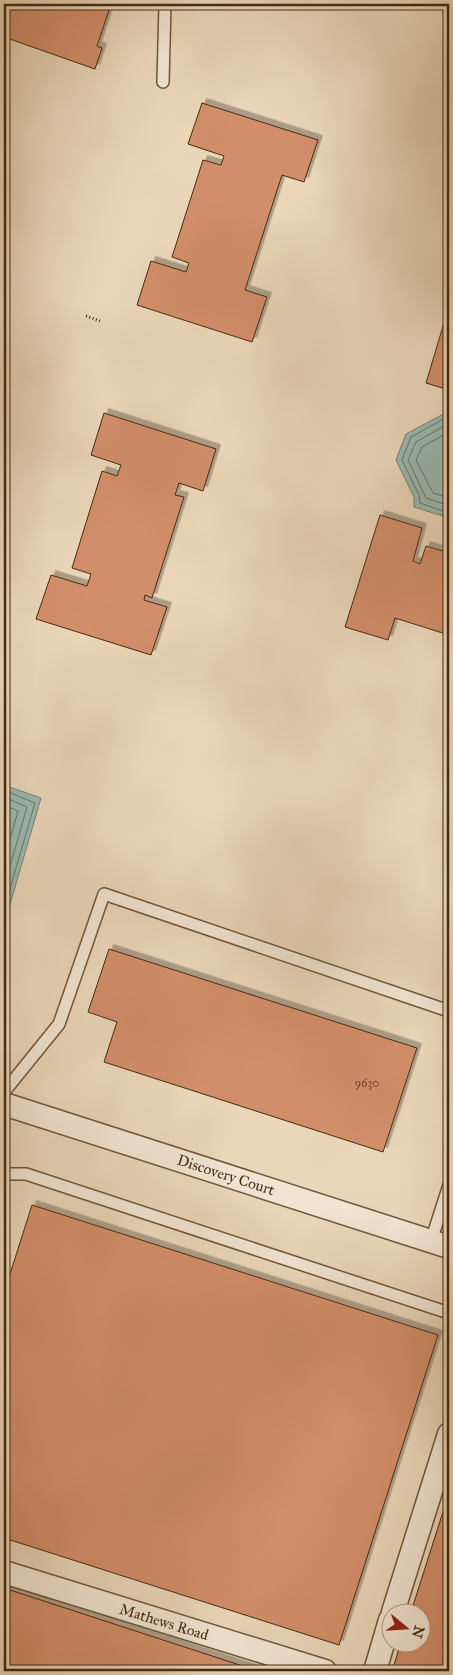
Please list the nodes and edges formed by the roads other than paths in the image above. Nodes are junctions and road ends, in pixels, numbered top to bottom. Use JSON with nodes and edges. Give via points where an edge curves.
{"nodes":[{"id":1,"x":165,"y":4,"type":"edge"},
{"id":2,"x":163,"y":82,"type":"dead end"},
{"id":3,"x":449,"y":1011,"type":"edge"},
{"id":4,"x":4,"y":1092,"type":"edge"},
{"id":5,"x":4,"y":1104,"type":"edge"},
{"id":6,"x":4,"y":1174,"type":"edge"},
{"id":7,"x":449,"y":1185,"type":"edge"},
{"id":8,"x":440,"y":1244,"type":"edge"},
{"id":9,"x":449,"y":1313,"type":"edge"},
{"id":10,"x":449,"y":1434,"type":"edge"},
{"id":11,"x":4,"y":1572,"type":"edge"},
{"id":12,"x":396,"y":1602,"type":"edge"},
{"id":13,"x":381,"y":1652,"type":"edge"},
{"id":14,"x":325,"y":1671,"type":"edge"},
{"id":15,"x":375,"y":1671,"type":"edge"}],
"edges":[{"from":1,"to":2,"type":"lane"},
{"from":3,"to":4,"type":"lane","via":[[104,894],[59,1024]]},
{"from":5,"to":8,"type":"street","name":"Discovery Court"},
{"from":6,"to":9,"type":"lane","via":[[26,1174]]},
{"from":7,"to":8,"type":"lane"},
{"from":10,"to":12,"type":"street"},
{"from":11,"to":14,"type":"street","name":"Mathews Road"},
{"from":13,"to":15,"type":"street"}]}
